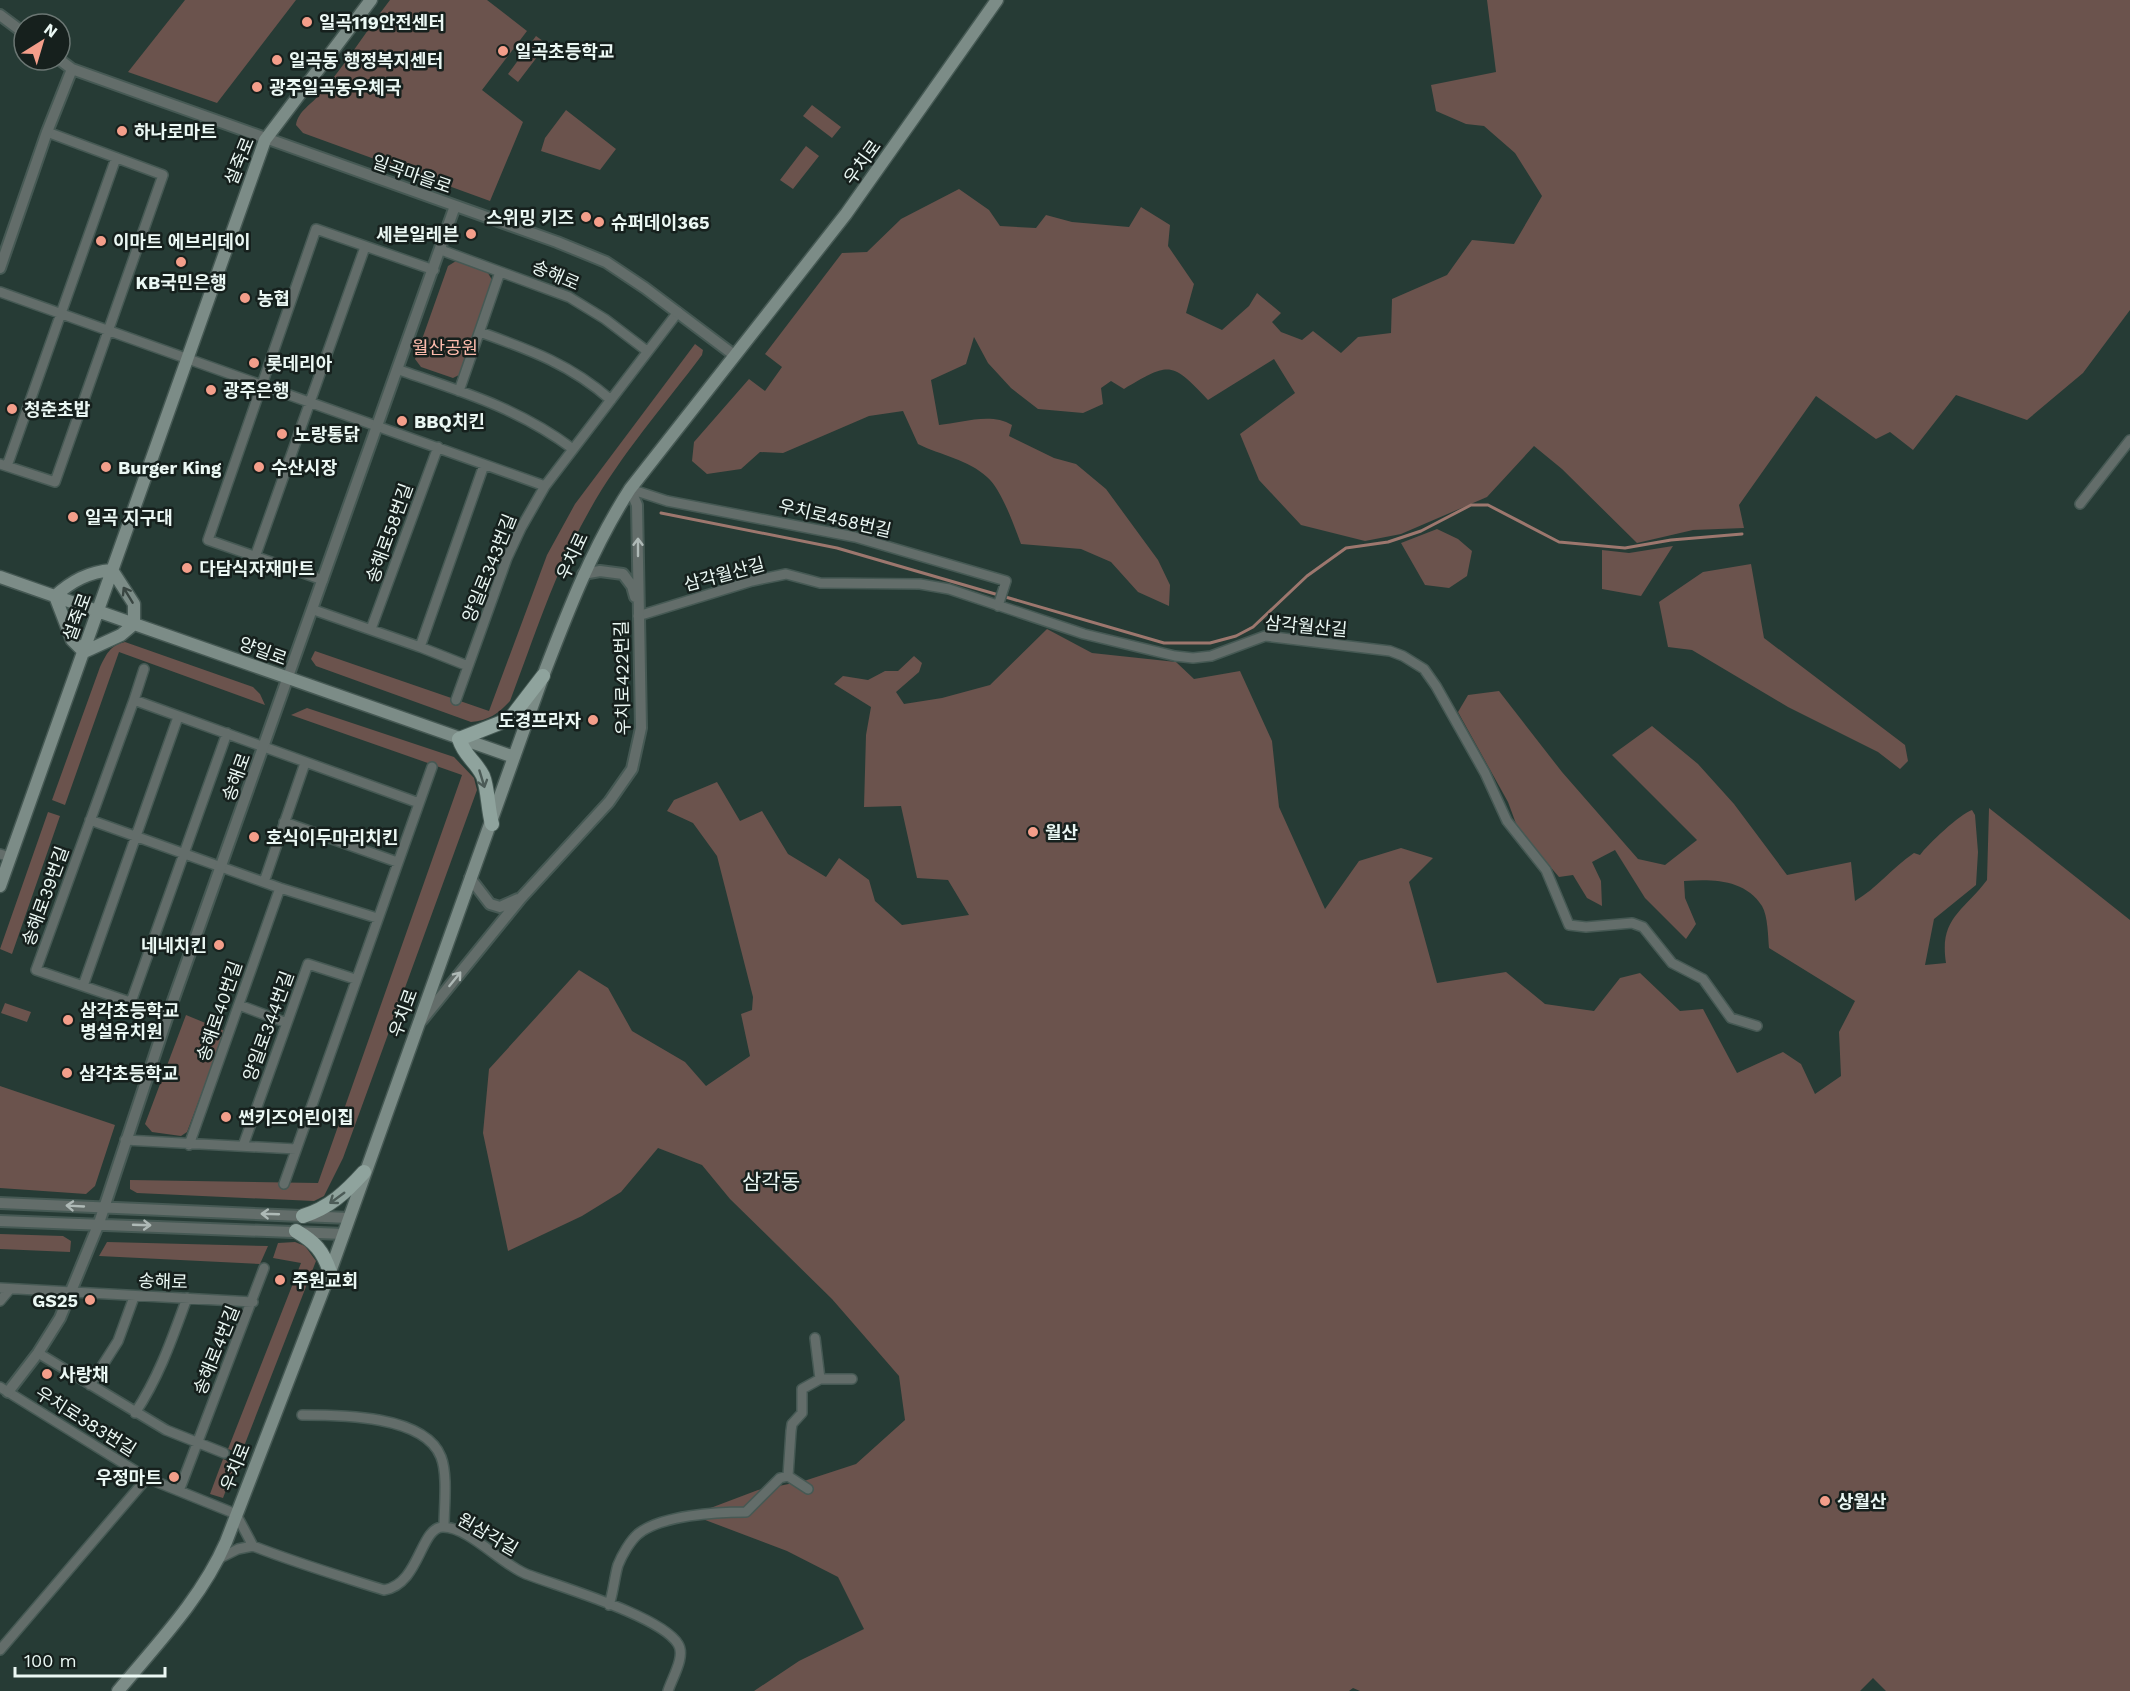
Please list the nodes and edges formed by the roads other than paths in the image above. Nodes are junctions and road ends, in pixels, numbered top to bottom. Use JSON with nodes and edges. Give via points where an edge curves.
{"nodes":[{"id":1,"x":371,"y":0,"type":"edge"},
{"id":2,"x":997,"y":0,"type":"edge"},
{"id":3,"x":72,"y":69,"type":"edge"},
{"id":4,"x":71,"y":72,"type":"edge"},
{"id":5,"x":47,"y":132,"type":"junction"},
{"id":6,"x":265,"y":140,"type":"junction"},
{"id":7,"x":116,"y":158,"type":"junction"},
{"id":8,"x":455,"y":206,"type":"junction"},
{"id":9,"x":365,"y":247,"type":"junction"},
{"id":10,"x":441,"y":250,"type":"junction"},
{"id":11,"x":0,"y":268,"type":"edge"},
{"id":12,"x":434,"y":270,"type":"junction"},
{"id":13,"x":500,"y":272,"type":"junction"},
{"id":14,"x":0,"y":292,"type":"edge"},
{"id":15,"x":678,"y":312,"type":"junction"},
{"id":16,"x":60,"y":314,"type":"junction"},
{"id":17,"x":108,"y":332,"type":"junction"},
{"id":18,"x":480,"y":332,"type":"junction"},
{"id":19,"x":647,"y":351,"type":"junction"},
{"id":20,"x":734,"y":356,"type":"junction"},
{"id":21,"x":186,"y":360,"type":"junction"},
{"id":22,"x":399,"y":370,"type":"junction"},
{"id":23,"x":262,"y":386,"type":"junction"},
{"id":24,"x":459,"y":391,"type":"junction"},
{"id":25,"x":611,"y":400,"type":"junction"},
{"id":26,"x":312,"y":403,"type":"junction"},
{"id":27,"x":379,"y":426,"type":"junction"},
{"id":28,"x":2130,"y":440,"type":"edge"},
{"id":29,"x":438,"y":447,"type":"junction"},
{"id":30,"x":573,"y":449,"type":"junction"},
{"id":31,"x":3,"y":465,"type":"edge"},
{"id":32,"x":484,"y":465,"type":"junction"},
{"id":33,"x":545,"y":486,"type":"junction"},
{"id":34,"x":630,"y":489,"type":"junction"},
{"id":35,"x":2080,"y":504,"type":"dead end"},
{"id":36,"x":255,"y":557,"type":"junction"},
{"id":37,"x":112,"y":570,"type":"junction"},
{"id":38,"x":583,"y":574,"type":"junction"},
{"id":39,"x":0,"y":577,"type":"edge"},
{"id":40,"x":323,"y":580,"type":"junction"},
{"id":41,"x":55,"y":596,"type":"junction"},
{"id":42,"x":998,"y":606,"type":"junction"},
{"id":43,"x":314,"y":610,"type":"junction"},
{"id":44,"x":98,"y":611,"type":"junction"},
{"id":45,"x":638,"y":611,"type":"junction"},
{"id":46,"x":134,"y":624,"type":"junction"},
{"id":47,"x":371,"y":629,"type":"junction"},
{"id":48,"x":420,"y":646,"type":"junction"},
{"id":49,"x":84,"y":651,"type":"junction"},
{"id":50,"x":468,"y":666,"type":"junction"},
{"id":51,"x":144,"y":669,"type":"dead end"},
{"id":52,"x":543,"y":676,"type":"junction"},
{"id":53,"x":289,"y":680,"type":"junction"},
{"id":54,"x":134,"y":700,"type":"junction"},
{"id":55,"x":456,"y":700,"type":"dead end"},
{"id":56,"x":178,"y":717,"type":"junction"},
{"id":57,"x":227,"y":734,"type":"junction"},
{"id":58,"x":459,"y":739,"type":"junction"},
{"id":59,"x":264,"y":748,"type":"junction"},
{"id":60,"x":514,"y":757,"type":"junction"},
{"id":61,"x":305,"y":763,"type":"junction"},
{"id":62,"x":432,"y":767,"type":"dead end"},
{"id":63,"x":419,"y":803,"type":"junction"},
{"id":64,"x":90,"y":820,"type":"junction"},
{"id":65,"x":284,"y":822,"type":"junction"},
{"id":66,"x":492,"y":824,"type":"junction"},
{"id":67,"x":136,"y":836,"type":"junction"},
{"id":68,"x":184,"y":853,"type":"junction"},
{"id":69,"x":5,"y":856,"type":"edge"},
{"id":70,"x":397,"y":862,"type":"junction"},
{"id":71,"x":222,"y":866,"type":"junction"},
{"id":72,"x":470,"y":878,"type":"junction"},
{"id":73,"x":264,"y":882,"type":"junction"},
{"id":74,"x":0,"y":886,"type":"edge"},
{"id":75,"x":280,"y":888,"type":"junction"},
{"id":76,"x":521,"y":898,"type":"junction"},
{"id":77,"x":377,"y":918,"type":"junction"},
{"id":78,"x":355,"y":979,"type":"junction"},
{"id":79,"x":83,"y":986,"type":"junction"},
{"id":80,"x":131,"y":1002,"type":"junction"},
{"id":81,"x":239,"y":1005,"type":"junction"},
{"id":82,"x":168,"y":1015,"type":"junction"},
{"id":83,"x":287,"y":1023,"type":"junction"},
{"id":84,"x":418,"y":1025,"type":"junction"},
{"id":85,"x":1757,"y":1026,"type":"dead end"},
{"id":86,"x":125,"y":1140,"type":"junction"},
{"id":87,"x":189,"y":1145,"type":"junction"},
{"id":88,"x":243,"y":1146,"type":"junction"},
{"id":89,"x":296,"y":1149,"type":"junction"},
{"id":90,"x":364,"y":1172,"type":"junction"},
{"id":91,"x":284,"y":1184,"type":"dead end"},
{"id":92,"x":0,"y":1203,"type":"edge"},
{"id":93,"x":104,"y":1207,"type":"junction"},
{"id":94,"x":303,"y":1216,"type":"junction"},
{"id":95,"x":349,"y":1218,"type":"junction"},
{"id":96,"x":0,"y":1221,"type":"edge"},
{"id":97,"x":99,"y":1223,"type":"junction"},
{"id":98,"x":296,"y":1231,"type":"junction"},
{"id":99,"x":344,"y":1234,"type":"junction"},
{"id":100,"x":264,"y":1268,"type":"dead end"},
{"id":101,"x":330,"y":1272,"type":"junction"},
{"id":102,"x":0,"y":1288,"type":"edge"},
{"id":103,"x":10,"y":1289,"type":"junction"},
{"id":104,"x":73,"y":1292,"type":"junction"},
{"id":105,"x":134,"y":1297,"type":"junction"},
{"id":106,"x":187,"y":1298,"type":"junction"},
{"id":107,"x":0,"y":1302,"type":"edge"},
{"id":108,"x":253,"y":1302,"type":"junction"},
{"id":109,"x":815,"y":1338,"type":"dead end"},
{"id":110,"x":38,"y":1353,"type":"junction"},
{"id":111,"x":820,"y":1379,"type":"junction"},
{"id":112,"x":852,"y":1379,"type":"dead end"},
{"id":113,"x":90,"y":1385,"type":"junction"},
{"id":114,"x":4,"y":1389,"type":"edge"},
{"id":115,"x":135,"y":1413,"type":"junction"},
{"id":116,"x":302,"y":1415,"type":"dead end"},
{"id":117,"x":197,"y":1443,"type":"junction"},
{"id":118,"x":224,"y":1453,"type":"dead end"},
{"id":119,"x":788,"y":1476,"type":"junction"},
{"id":120,"x":147,"y":1478,"type":"junction"},
{"id":121,"x":808,"y":1490,"type":"dead end"},
{"id":122,"x":179,"y":1491,"type":"junction"},
{"id":123,"x":236,"y":1514,"type":"junction"},
{"id":124,"x":444,"y":1527,"type":"junction"},
{"id":125,"x":253,"y":1546,"type":"junction"},
{"id":126,"x":218,"y":1559,"type":"junction"},
{"id":127,"x":609,"y":1605,"type":"junction"},
{"id":128,"x":0,"y":1650,"type":"edge"},
{"id":129,"x":118,"y":1691,"type":"edge"},
{"id":130,"x":668,"y":1691,"type":"edge"}],
"edges":[{"from":1,"to":6,"type":"main road","name":"설죽로"},
{"from":2,"to":20,"type":"main road","name":"우치로","via":[[846,214]]},
{"from":3,"to":6,"type":"street","name":"일곡마을로"},
{"from":4,"to":5,"type":"street"},
{"from":5,"to":7,"type":"street"},
{"from":5,"to":11,"type":"street"},
{"from":6,"to":8,"type":"street","name":"일곡마을로"},
{"from":6,"to":21,"type":"main road","name":"설죽로"},
{"from":7,"to":16,"type":"street"},
{"from":7,"to":17,"type":"street","via":[[163,175]]},
{"from":8,"to":10,"type":"street","name":"송해로"},
{"from":8,"to":15,"type":"street","name":"일곡마을로","via":[[606,262]]},
{"from":9,"to":12,"type":"street"},
{"from":9,"to":23,"type":"street","via":[[316,229]]},
{"from":9,"to":26,"type":"street"},
{"from":10,"to":12,"type":"street","name":"송해로"},
{"from":10,"to":13,"type":"street","name":"송해로"},
{"from":12,"to":22,"type":"street","name":"송해로"},
{"from":13,"to":18,"type":"street"},
{"from":13,"to":19,"type":"street","name":"송해로","via":[[568,297]]},
{"from":14,"to":16,"type":"street"},
{"from":15,"to":19,"type":"street","name":"양일로343번길"},
{"from":15,"to":20,"type":"street","name":"일곡마을로"},
{"from":16,"to":17,"type":"street"},
{"from":16,"to":31,"type":"street"},
{"from":17,"to":21,"type":"street"},
{"from":17,"to":31,"type":"street","via":[[55,482]]},
{"from":18,"to":24,"type":"street"},
{"from":18,"to":25,"type":"street","via":[[542,354],[577,373]]},
{"from":19,"to":25,"type":"street","name":"양일로343번길"},
{"from":20,"to":34,"type":"main road","name":"우치로"},
{"from":21,"to":23,"type":"street"},
{"from":21,"to":37,"type":"main road","name":"설죽로"},
{"from":22,"to":24,"type":"street"},
{"from":22,"to":27,"type":"street","name":"송해로"},
{"from":23,"to":26,"type":"street"},
{"from":23,"to":36,"type":"street","via":[[208,540]]},
{"from":24,"to":30,"type":"street","via":[[529,418]]},
{"from":25,"to":30,"type":"street","name":"양일로343번길"},
{"from":26,"to":27,"type":"street"},
{"from":26,"to":36,"type":"street"},
{"from":27,"to":29,"type":"street"},
{"from":27,"to":40,"type":"street","name":"송해로"},
{"from":28,"to":35,"type":"street"},
{"from":29,"to":32,"type":"street"},
{"from":29,"to":47,"type":"street","name":"송해로58번길"},
{"from":30,"to":33,"type":"street","name":"양일로343번길"},
{"from":32,"to":33,"type":"street"},
{"from":32,"to":48,"type":"street"},
{"from":33,"to":50,"type":"street","name":"양일로343번길","via":[[507,558]]},
{"from":34,"to":38,"type":"main road","name":"우치로"},
{"from":34,"to":42,"type":"street","name":"우치로458번길","via":[[667,501],[855,537],[1006,581]]},
{"from":45,"to":34,"type":"street","name":"우치로422번길","one_way":true,"via":[[637,505]]},
{"from":36,"to":40,"type":"street"},
{"from":37,"to":41,"type":"main road","via":[[91,572],[70,582]]},
{"from":37,"to":44,"type":"main road","name":"설죽로"},
{"from":46,"to":37,"type":"main road","one_way":true,"via":[[134,604]]},
{"from":38,"to":45,"type":"street","via":[[624,574],[632,586]]},
{"from":38,"to":52,"type":"main road","name":"우치로"},
{"from":39,"to":41,"type":"main road","name":"양일로"},
{"from":40,"to":43,"type":"street","name":"송해로"},
{"from":41,"to":44,"type":"main road","name":"양일로"},
{"from":41,"to":49,"type":"main road","via":[[72,640]]},
{"from":42,"to":45,"type":"street","name":"삼각월산길","via":[[920,584],[846,585],[786,574]]},
{"from":42,"to":85,"type":"street","name":"삼각월산길","via":[[1115,643],[1184,657],[1211,656],[1266,636],[1390,651],[1403,656],[1424,669],[1436,686],[1507,821],[1546,870],[1569,925],[1632,923],[1642,927],[1672,963],[1703,979],[1731,1018]]},
{"from":43,"to":47,"type":"street"},
{"from":43,"to":53,"type":"street","name":"송해로"},
{"from":44,"to":46,"type":"main road","name":"양일로"},
{"from":44,"to":49,"type":"main road","name":"설죽로"},
{"from":45,"to":76,"type":"street","name":"우치로422번길","via":[[642,728],[632,769],[609,802]]},
{"from":46,"to":49,"type":"main road","via":[[121,635]]},
{"from":46,"to":53,"type":"main road","name":"양일로"},
{"from":47,"to":48,"type":"street"},
{"from":48,"to":50,"type":"street"},
{"from":49,"to":69,"type":"main road","name":"설죽로"},
{"from":50,"to":55,"type":"street","name":"양일로343번길"},
{"from":51,"to":54,"type":"street","name":"송해로39번길"},
{"from":52,"to":58,"type":"main road","via":[[510,718]]},
{"from":52,"to":60,"type":"main road","name":"우치로"},
{"from":53,"to":58,"type":"main road","name":"양일로"},
{"from":53,"to":59,"type":"street","name":"송해로"},
{"from":54,"to":56,"type":"street"},
{"from":54,"to":64,"type":"street","name":"송해로39번길"},
{"from":56,"to":57,"type":"street"},
{"from":56,"to":67,"type":"street"},
{"from":57,"to":59,"type":"street"},
{"from":57,"to":68,"type":"street"},
{"from":58,"to":60,"type":"main road","name":"양일로"},
{"from":58,"to":66,"type":"main road","one_way":true,"via":[[464,753],[484,779]]},
{"from":59,"to":61,"type":"street"},
{"from":59,"to":71,"type":"street","name":"송해로"},
{"from":60,"to":66,"type":"main road","name":"우치로"},
{"from":61,"to":63,"type":"street"},
{"from":61,"to":65,"type":"street"},
{"from":62,"to":63,"type":"street"},
{"from":63,"to":70,"type":"street"},
{"from":64,"to":67,"type":"street"},
{"from":64,"to":79,"type":"street","name":"송해로39번길","via":[[36,970]]},
{"from":65,"to":70,"type":"street"},
{"from":65,"to":73,"type":"street"},
{"from":66,"to":72,"type":"main road","name":"우치로"},
{"from":67,"to":68,"type":"street"},
{"from":67,"to":79,"type":"street"},
{"from":68,"to":71,"type":"street"},
{"from":68,"to":80,"type":"street"},
{"from":69,"to":74,"type":"main road","name":"설죽로"},
{"from":70,"to":77,"type":"street"},
{"from":71,"to":73,"type":"street"},
{"from":71,"to":82,"type":"street","name":"송해로"},
{"from":72,"to":76,"type":"street","via":[[490,904],[500,907]]},
{"from":72,"to":84,"type":"main road","name":"우치로"},
{"from":73,"to":75,"type":"street"},
{"from":75,"to":77,"type":"street"},
{"from":75,"to":81,"type":"street","name":"송해로40번길"},
{"from":84,"to":76,"type":"street","name":"우치로422번길","one_way":true},
{"from":77,"to":78,"type":"street"},
{"from":78,"to":83,"type":"street","name":"양일로344번길","via":[[308,964]]},
{"from":78,"to":89,"type":"street"},
{"from":79,"to":80,"type":"street","name":"송해로39번길"},
{"from":80,"to":82,"type":"street","name":"송해로39번길"},
{"from":81,"to":83,"type":"street"},
{"from":81,"to":87,"type":"street","name":"송해로40번길"},
{"from":82,"to":86,"type":"street","name":"송해로"},
{"from":83,"to":88,"type":"street","name":"양일로344번길"},
{"from":84,"to":90,"type":"main road","name":"우치로"},
{"from":86,"to":87,"type":"street"},
{"from":86,"to":93,"type":"street","name":"송해로"},
{"from":87,"to":88,"type":"street"},
{"from":88,"to":89,"type":"street"},
{"from":89,"to":91,"type":"street"},
{"from":90,"to":94,"type":"main road","one_way":true,"via":[[343,1194]]},
{"from":90,"to":95,"type":"main road","name":"우치로"},
{"from":93,"to":92,"type":"street","one_way":true},
{"from":94,"to":93,"type":"street","one_way":true},
{"from":93,"to":97,"type":"street","name":"송해로"},
{"from":94,"to":95,"type":"street"},
{"from":95,"to":99,"type":"main road","name":"우치로"},
{"from":96,"to":97,"type":"street"},
{"from":97,"to":98,"type":"street","one_way":true},
{"from":97,"to":104,"type":"street","name":"송해로"},
{"from":98,"to":99,"type":"street"},
{"from":98,"to":101,"type":"main road","via":[[314,1241]]},
{"from":99,"to":101,"type":"main road","name":"우치로"},
{"from":100,"to":108,"type":"street","name":"송해로4번길"},
{"from":101,"to":123,"type":"main road","name":"우치로"},
{"from":102,"to":103,"type":"street"},
{"from":103,"to":104,"type":"street"},
{"from":103,"to":107,"type":"street"},
{"from":104,"to":105,"type":"street","name":"송해로"},
{"from":104,"to":110,"type":"street","name":"송해로"},
{"from":105,"to":106,"type":"street","name":"송해로"},
{"from":105,"to":113,"type":"street","via":[[118,1341]]},
{"from":106,"to":108,"type":"street","name":"송해로"},
{"from":106,"to":115,"type":"street","via":[[165,1361]]},
{"from":108,"to":117,"type":"street","name":"송해로4번길"},
{"from":109,"to":111,"type":"street"},
{"from":110,"to":113,"type":"street"},
{"from":110,"to":114,"type":"street","name":"송해로"},
{"from":111,"to":112,"type":"street"},
{"from":111,"to":119,"type":"street","via":[[802,1389],[802,1413],[790,1431]]},
{"from":113,"to":115,"type":"street"},
{"from":114,"to":120,"type":"street","name":"우치로383번길"},
{"from":115,"to":117,"type":"street"},
{"from":116,"to":124,"type":"street","via":[[336,1415],[418,1431],[433,1443],[444,1470]]},
{"from":117,"to":118,"type":"street"},
{"from":117,"to":122,"type":"street","name":"송해로4번길"},
{"from":119,"to":121,"type":"street"},
{"from":119,"to":127,"type":"street","via":[[780,1478],[746,1512],[716,1512],[672,1520],[637,1535],[617,1568]]},
{"from":120,"to":122,"type":"street","name":"우치로383번길"},
{"from":120,"to":128,"type":"street","name":"우치로383번길"},
{"from":122,"to":123,"type":"street","name":"우치로383번길"},
{"from":123,"to":125,"type":"street"},
{"from":123,"to":126,"type":"main road","name":"우치로"},
{"from":124,"to":125,"type":"street","name":"원삼각길","via":[[437,1528],[429,1538],[404,1581],[384,1590]]},
{"from":124,"to":127,"type":"street","name":"원삼각길","via":[[460,1532],[522,1572]]},
{"from":125,"to":126,"type":"street"},
{"from":126,"to":129,"type":"main road","name":"우치로","via":[[194,1598]]},
{"from":127,"to":130,"type":"street","name":"원삼각길","via":[[649,1621],[679,1644],[682,1654]]}]}
